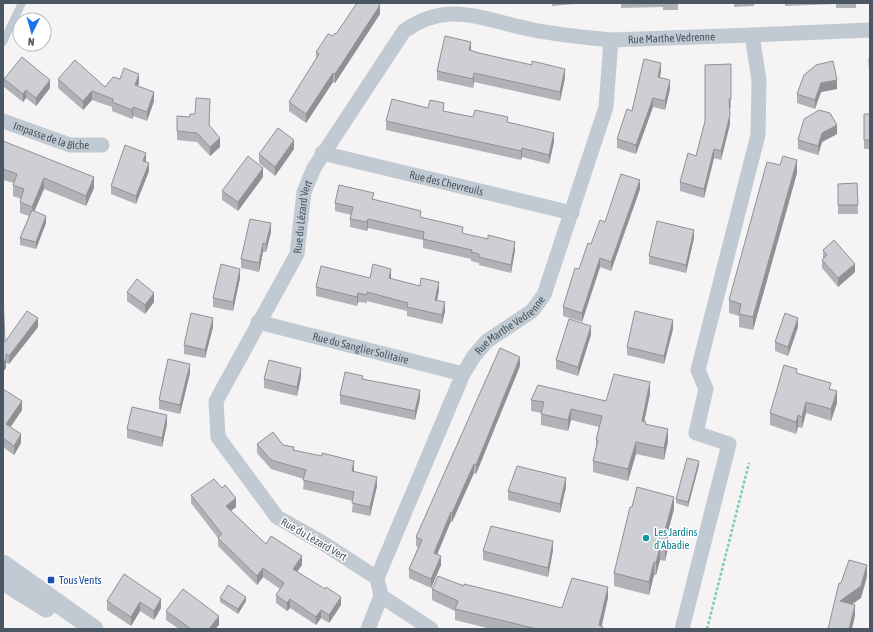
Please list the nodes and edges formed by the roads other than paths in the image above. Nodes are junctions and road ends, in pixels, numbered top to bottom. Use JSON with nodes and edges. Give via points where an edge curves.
{"nodes":[{"id":1,"x":22,"y":3,"type":"edge"},
{"id":2,"x":870,"y":30,"type":"edge"},
{"id":3,"x":752,"y":35,"type":"junction"},
{"id":4,"x":610,"y":40,"type":"junction"},
{"id":5,"x":3,"y":42,"type":"edge"},
{"id":6,"x":3,"y":121,"type":"edge"},
{"id":7,"x":102,"y":145,"type":"dead end"},
{"id":8,"x":322,"y":153,"type":"junction"},
{"id":9,"x":572,"y":213,"type":"junction"},
{"id":10,"x":258,"y":322,"type":"junction"},
{"id":11,"x":463,"y":374,"type":"junction"},
{"id":12,"x":3,"y":564,"type":"edge"},
{"id":13,"x":377,"y":578,"type":"junction"},
{"id":14,"x":3,"y":581,"type":"edge"},
{"id":15,"x":381,"y":596,"type":"junction"},
{"id":16,"x":80,"y":629,"type":"edge"},
{"id":17,"x":94,"y":629,"type":"edge"},
{"id":18,"x":368,"y":629,"type":"edge"},
{"id":19,"x":431,"y":629,"type":"edge"},
{"id":20,"x":682,"y":629,"type":"edge"}],
"edges":[{"from":1,"to":5,"type":"lane"},
{"from":2,"to":3,"type":"street","name":"Rue Marthe Vedrenne"},
{"from":3,"to":4,"type":"street","name":"Rue Marthe Vedrenne"},
{"from":3,"to":20,"type":"street","via":[[759,80],[758,135],[698,370],[706,389],[696,433],[728,444]]},
{"from":4,"to":8,"type":"street","name":"Rue du Lézard Vert","via":[[528,29],[472,8],[448,6],[433,9],[416,18],[404,31]]},
{"from":4,"to":9,"type":"street","name":"Rue Marthe Vedrenne","via":[[606,107]]},
{"from":6,"to":7,"type":"street","name":"Impasse de la Biche","via":[[70,146]]},
{"from":8,"to":9,"type":"street","name":"Rue des Chevreuils"},
{"from":8,"to":10,"type":"street","name":"Rue du Lézard Vert","via":[[304,192],[297,254]]},
{"from":9,"to":11,"type":"street","name":"Rue Marthe Vedrenne","via":[[544,294],[532,311],[487,341]]},
{"from":10,"to":11,"type":"street","name":"Rue du Sanglier Solitaire"},
{"from":10,"to":13,"type":"street","name":"Rue du Lézard Vert","via":[[216,401],[218,437],[276,517],[323,543]]},
{"from":11,"to":13,"type":"street","name":"Rue Marthe Vedrenne"},
{"from":12,"to":17,"type":"street"},
{"from":13,"to":15,"type":"street"},
{"from":14,"to":16,"type":"street"},
{"from":15,"to":18,"type":"street"},
{"from":15,"to":19,"type":"street"}]}
